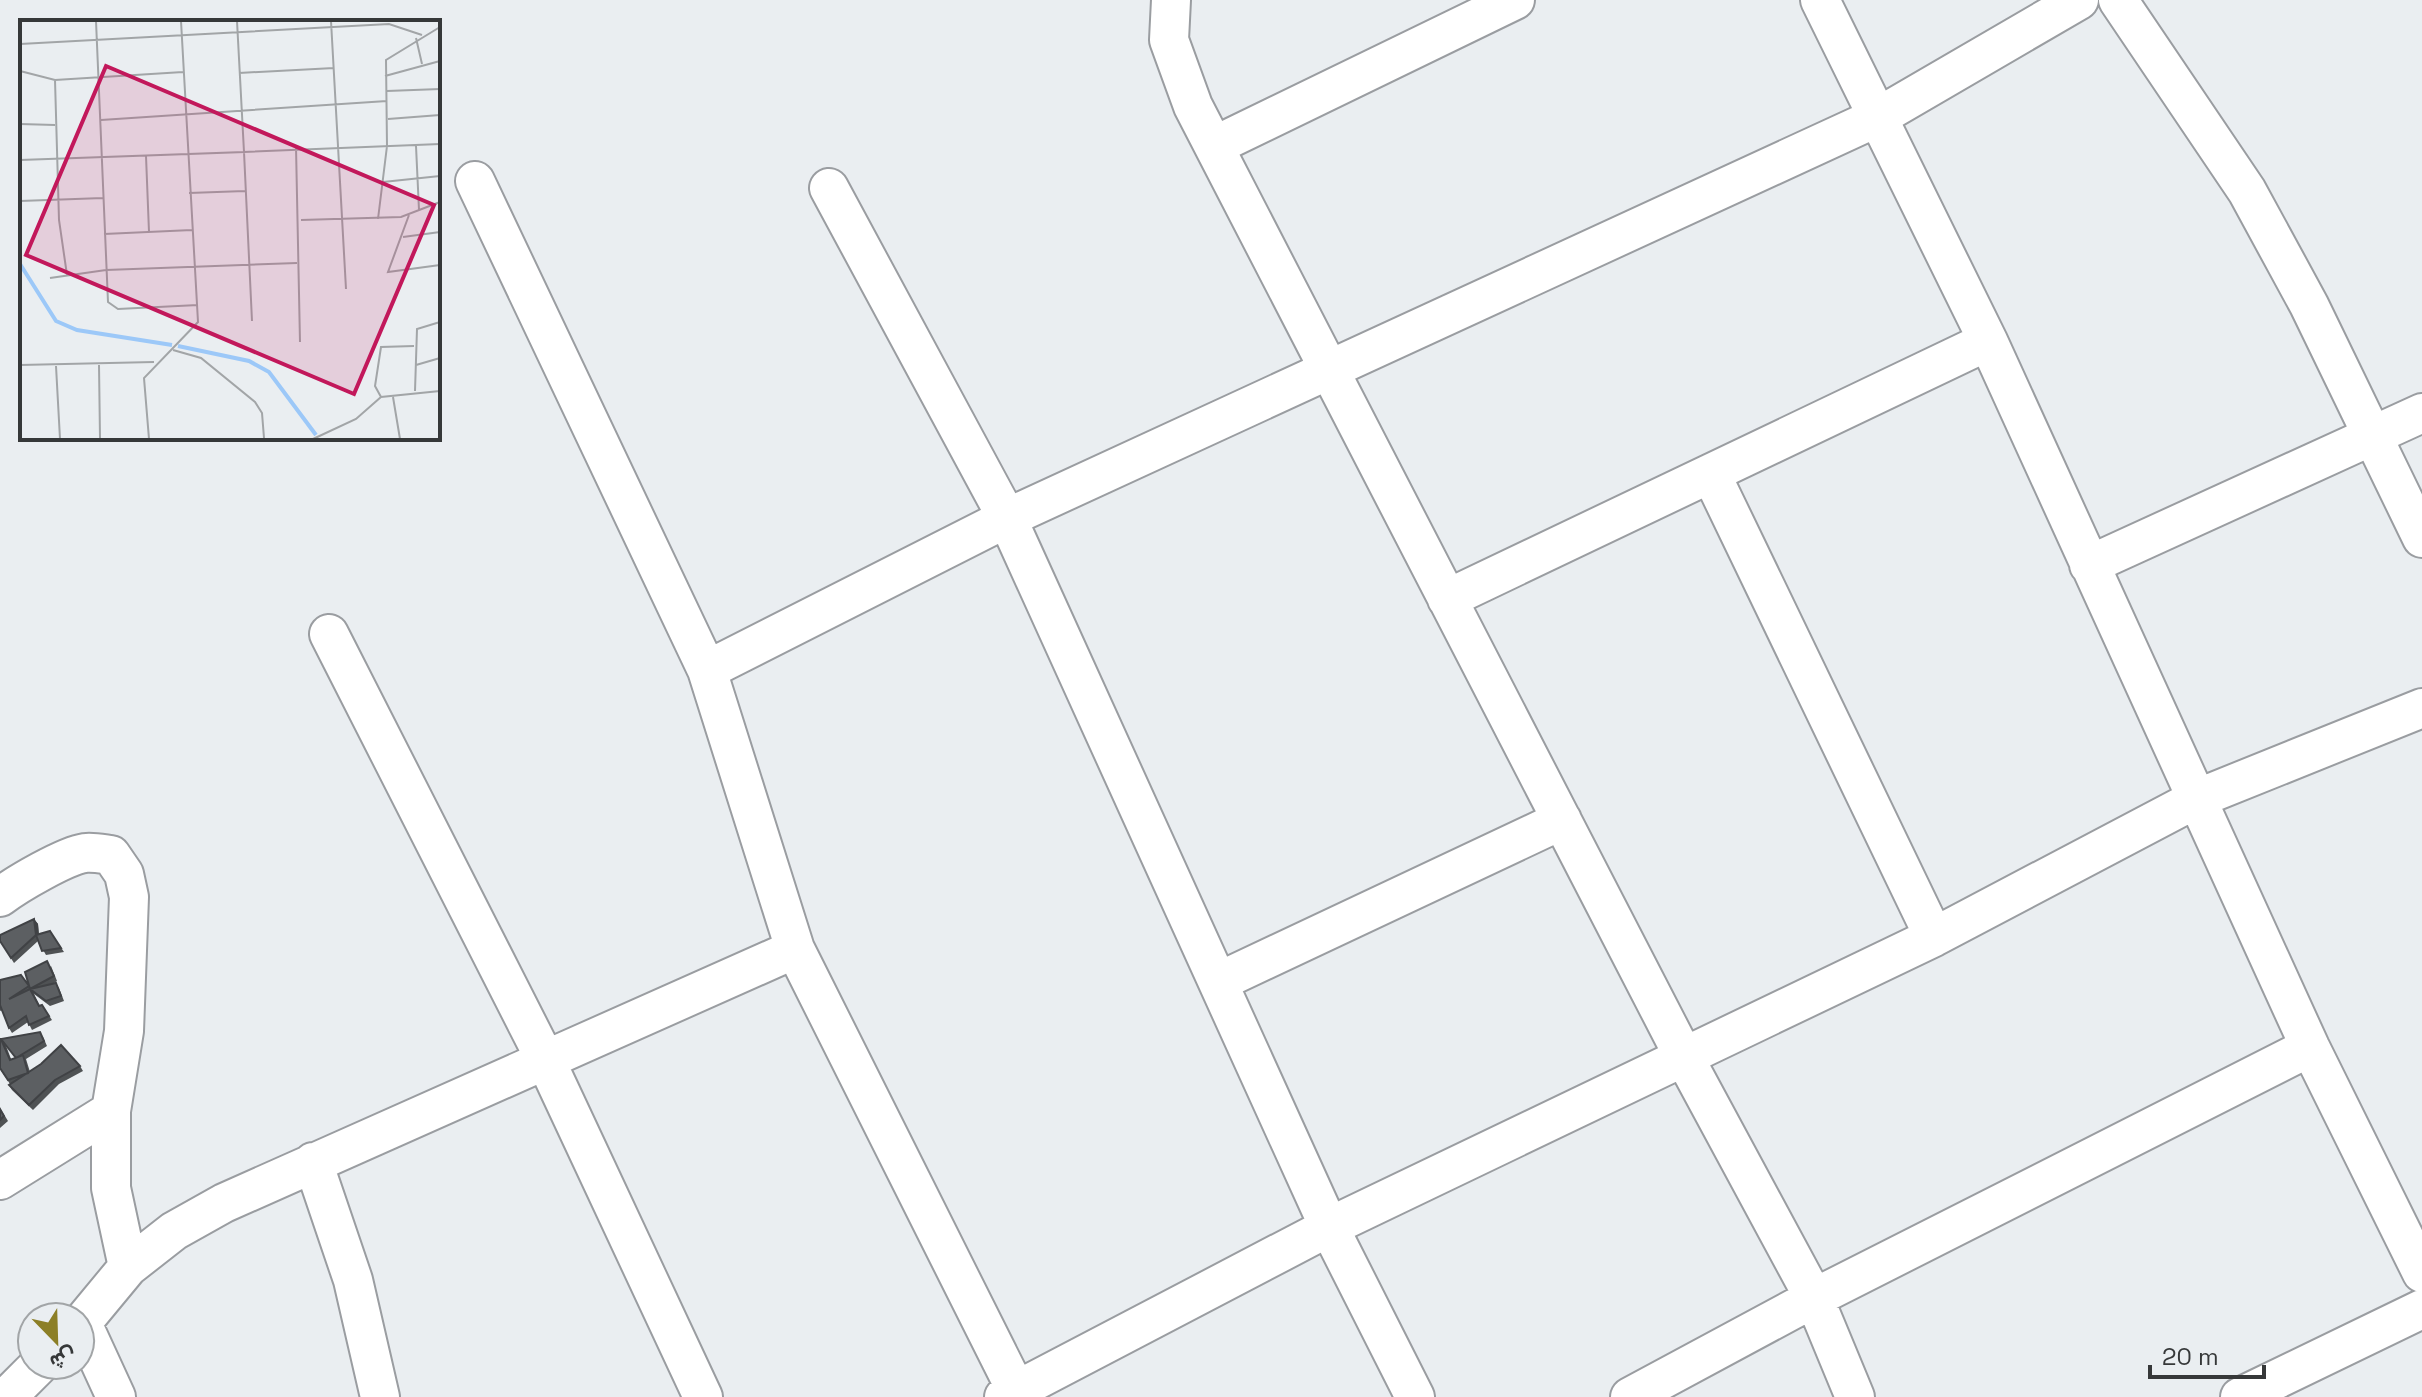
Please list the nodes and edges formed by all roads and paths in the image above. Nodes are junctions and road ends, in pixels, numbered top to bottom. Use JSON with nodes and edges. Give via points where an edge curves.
{"nodes":[{"id":1,"x":1171,"y":0,"type":"edge"},
{"id":2,"x":1515,"y":0,"type":"edge"},
{"id":3,"x":1820,"y":0,"type":"edge"},
{"id":4,"x":2079,"y":0,"type":"edge"},
{"id":5,"x":2118,"y":0,"type":"edge"},
{"id":6,"x":1878,"y":117,"type":"junction"},
{"id":7,"x":1214,"y":146,"type":"junction"},
{"id":8,"x":475,"y":181,"type":"dead end"},
{"id":9,"x":829,"y":188,"type":"dead end"},
{"id":10,"x":1988,"y":341,"type":"junction"},
{"id":11,"x":1329,"y":370,"type":"junction"},
{"id":12,"x":2422,"y":413,"type":"edge"},
{"id":13,"x":2373,"y":437,"type":"junction"},
{"id":14,"x":1711,"y":474,"type":"junction"},
{"id":15,"x":1007,"y":518,"type":"junction"},
{"id":16,"x":2422,"y":538,"type":"edge"},
{"id":17,"x":2089,"y":565,"type":"junction"},
{"id":18,"x":1447,"y":599,"type":"junction"},
{"id":19,"x":329,"y":634,"type":"dead end"},
{"id":20,"x":707,"y":670,"type":"junction"},
{"id":21,"x":2422,"y":708,"type":"edge"},
{"id":22,"x":2196,"y":799,"type":"junction"},
{"id":23,"x":1562,"y":820,"type":"junction"},
{"id":24,"x":0,"y":897,"type":"edge"},
{"id":25,"x":1934,"y":937,"type":"junction"},
{"id":26,"x":795,"y":949,"type":"junction"},
{"id":27,"x":1218,"y":982,"type":"junction"},
{"id":28,"x":2310,"y":1047,"type":"junction"},
{"id":29,"x":1684,"y":1057,"type":"junction"},
{"id":30,"x":545,"y":1059,"type":"junction"},
{"id":31,"x":111,"y":1111,"type":"junction"},
{"id":32,"x":313,"y":1162,"type":"junction"},
{"id":33,"x":0,"y":1180,"type":"edge"},
{"id":34,"x":1329,"y":1227,"type":"junction"},
{"id":35,"x":128,"y":1267,"type":"junction"},
{"id":36,"x":2422,"y":1273,"type":"edge"},
{"id":37,"x":1814,"y":1298,"type":"junction"},
{"id":38,"x":96,"y":1306,"type":"edge"},
{"id":39,"x":2422,"y":1309,"type":"edge"},
{"id":40,"x":96,"y":1355,"type":"edge"},
{"id":41,"x":23,"y":1381,"type":"edge"},
{"id":42,"x":1010,"y":1394,"type":"edge"},
{"id":43,"x":7,"y":1397,"type":"edge"},
{"id":44,"x":116,"y":1397,"type":"edge"},
{"id":45,"x":380,"y":1397,"type":"edge"},
{"id":46,"x":703,"y":1397,"type":"edge"},
{"id":47,"x":1415,"y":1397,"type":"edge"},
{"id":48,"x":1630,"y":1397,"type":"edge"},
{"id":49,"x":1855,"y":1397,"type":"edge"},
{"id":50,"x":2240,"y":1397,"type":"edge"}],
"edges":[{"from":1,"to":7,"type":"street","via":[[1169,40]]},
{"from":2,"to":7,"type":"street"},
{"from":3,"to":6,"type":"street"},
{"from":4,"to":6,"type":"street"},
{"from":5,"to":13,"type":"street","via":[[2247,191]]},
{"from":6,"to":10,"type":"street"},
{"from":6,"to":11,"type":"street"},
{"from":7,"to":11,"type":"street"},
{"from":8,"to":20,"type":"street"},
{"from":9,"to":15,"type":"street"},
{"from":10,"to":14,"type":"street"},
{"from":10,"to":17,"type":"street"},
{"from":11,"to":15,"type":"street"},
{"from":11,"to":18,"type":"street"},
{"from":12,"to":13,"type":"street"},
{"from":13,"to":16,"type":"street"},
{"from":13,"to":17,"type":"street"},
{"from":14,"to":18,"type":"street"},
{"from":14,"to":25,"type":"street"},
{"from":15,"to":20,"type":"street"},
{"from":15,"to":27,"type":"street"},
{"from":17,"to":22,"type":"street"},
{"from":18,"to":23,"type":"street"},
{"from":19,"to":30,"type":"street"},
{"from":20,"to":26,"type":"street"},
{"from":21,"to":22,"type":"street"},
{"from":22,"to":25,"type":"street"},
{"from":22,"to":28,"type":"street"},
{"from":23,"to":27,"type":"street"},
{"from":23,"to":29,"type":"street"},
{"from":24,"to":31,"type":"street","via":[[86,853],[111,855],[124,874],[129,897],[124,1031]]},
{"from":25,"to":29,"type":"street"},
{"from":26,"to":30,"type":"street"},
{"from":26,"to":42,"type":"street"},
{"from":27,"to":34,"type":"street"},
{"from":28,"to":36,"type":"street"},
{"from":28,"to":37,"type":"street"},
{"from":29,"to":34,"type":"street"},
{"from":29,"to":37,"type":"street"},
{"from":30,"to":32,"type":"street"},
{"from":30,"to":46,"type":"street"},
{"from":31,"to":33,"type":"street"},
{"from":31,"to":35,"type":"street","via":[[111,1188]]},
{"from":32,"to":35,"type":"street","via":[[174,1231]]},
{"from":32,"to":45,"type":"street","via":[[353,1280]]},
{"from":34,"to":42,"type":"street"},
{"from":34,"to":47,"type":"street"},
{"from":35,"to":38,"type":"street"},
{"from":37,"to":48,"type":"street"},
{"from":37,"to":49,"type":"street"},
{"from":39,"to":50,"type":"street"},
{"from":40,"to":44,"type":"street"},
{"from":41,"to":43,"type":"street"}]}
